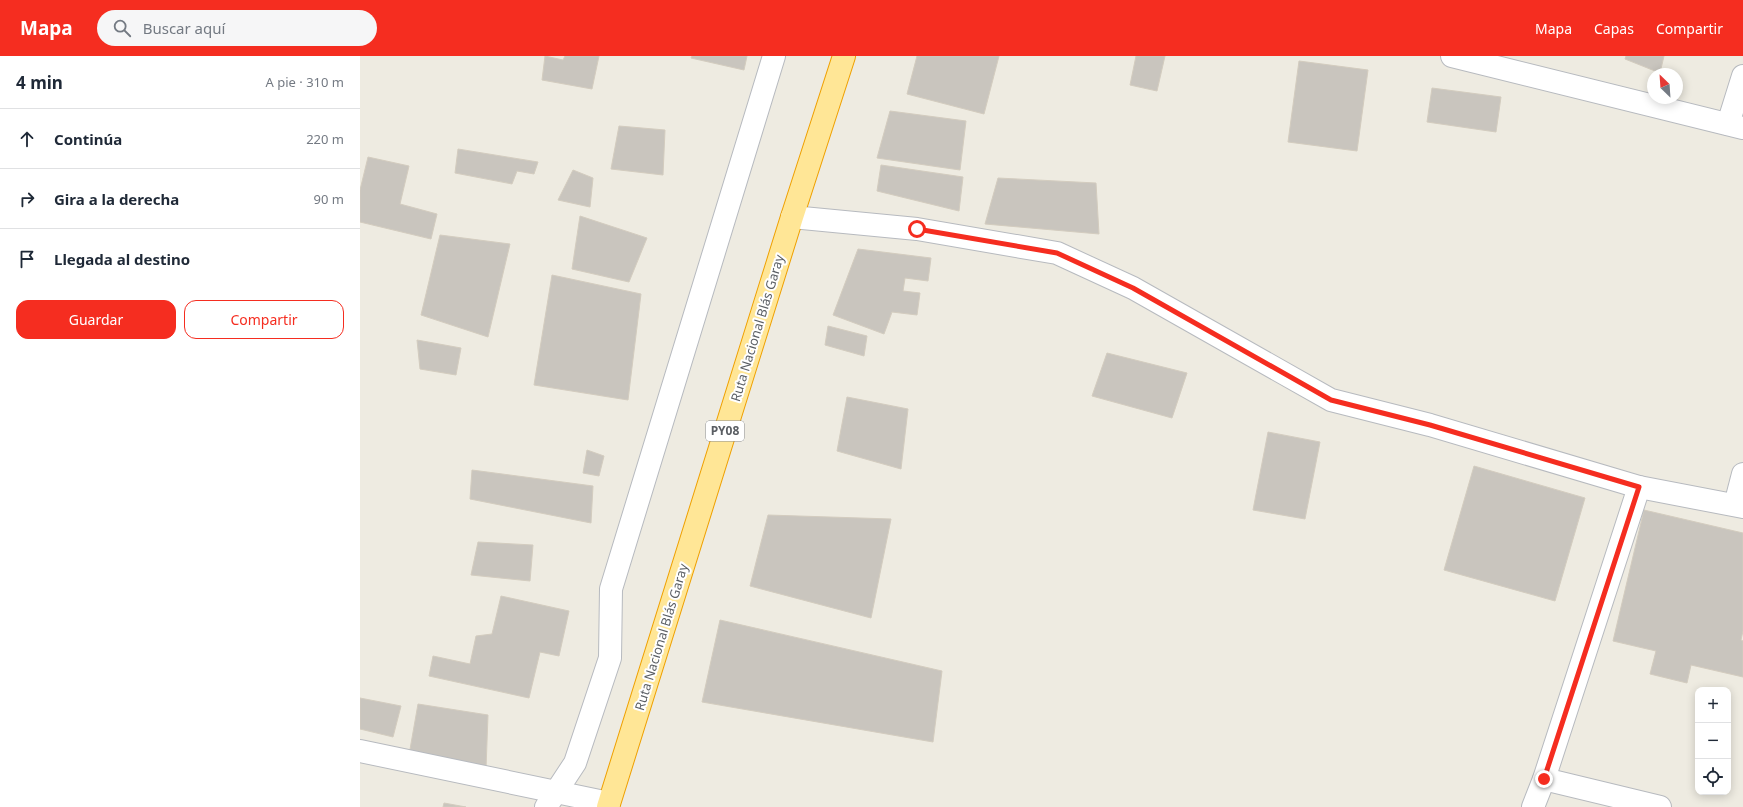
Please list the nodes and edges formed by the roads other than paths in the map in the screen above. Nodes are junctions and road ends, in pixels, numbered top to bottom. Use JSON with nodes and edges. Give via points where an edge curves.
{"nodes":[{"id":1,"x":774,"y":56,"type":"edge"},
{"id":2,"x":844,"y":56,"type":"edge"},
{"id":3,"x":1452,"y":56,"type":"edge"},
{"id":4,"x":1743,"y":76,"type":"edge"},
{"id":5,"x":1736,"y":126,"type":"edge"},
{"id":6,"x":792,"y":217,"type":"junction"},
{"id":7,"x":1743,"y":474,"type":"edge"},
{"id":8,"x":1639,"y":487,"type":"junction"},
{"id":9,"x":1739,"y":506,"type":"edge"},
{"id":10,"x":360,"y":751,"type":"edge"},
{"id":11,"x":1544,"y":779,"type":"junction"},
{"id":12,"x":551,"y":800,"type":"edge"},
{"id":13,"x":609,"y":805,"type":"edge"},
{"id":14,"x":1533,"y":807,"type":"edge"},
{"id":15,"x":1660,"y":807,"type":"edge"}],
"edges":[{"from":1,"to":12,"type":"street","via":[[611,589],[610,658],[575,763]]},
{"from":2,"to":6,"type":"highway","name":"Ruta Nacional Blás Garay","number":"PY08"},
{"from":3,"to":5,"type":"street"},
{"from":4,"to":5,"type":"street"},
{"from":6,"to":8,"type":"street","via":[[917,229],[1057,253],[1133,288],[1331,400],[1430,425]]},
{"from":6,"to":13,"type":"highway","name":"Ruta Nacional Blás Garay","number":"PY08"},
{"from":7,"to":9,"type":"street"},
{"from":8,"to":9,"type":"street"},
{"from":8,"to":11,"type":"street"},
{"from":10,"to":12,"type":"street"},
{"from":11,"to":14,"type":"street"},
{"from":11,"to":15,"type":"street"},
{"from":12,"to":13,"type":"street"}]}
